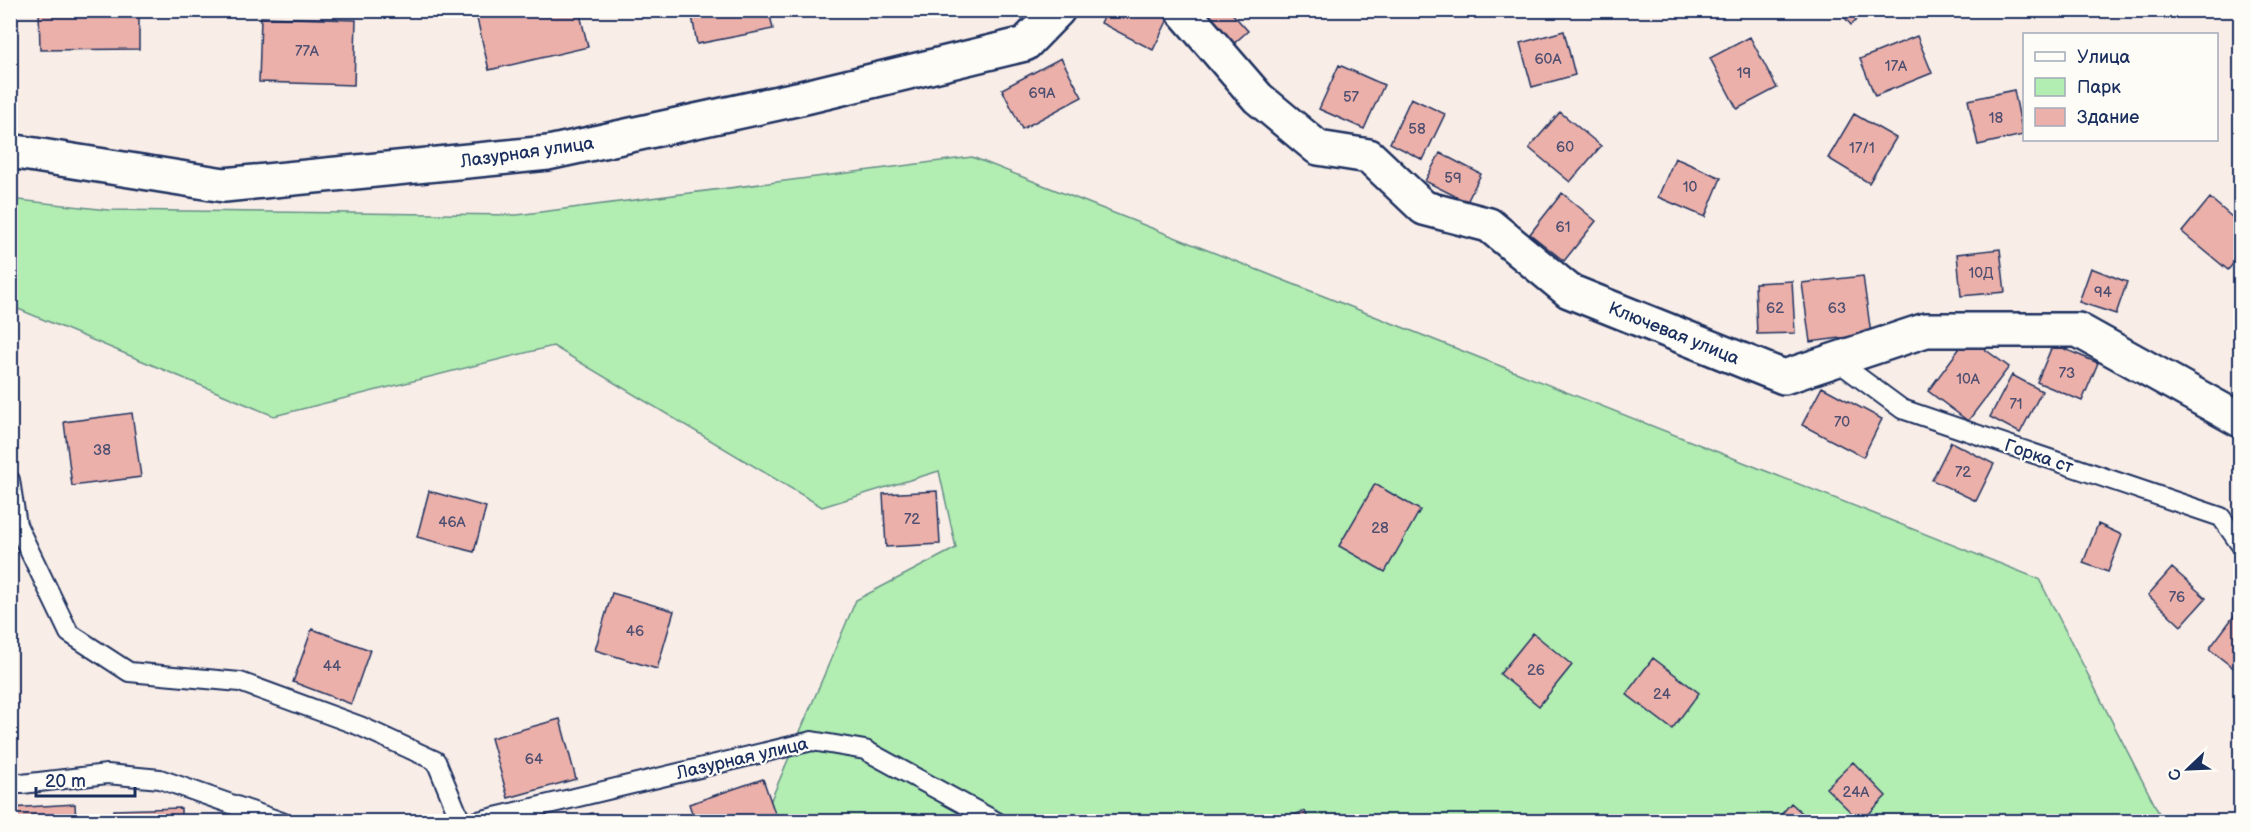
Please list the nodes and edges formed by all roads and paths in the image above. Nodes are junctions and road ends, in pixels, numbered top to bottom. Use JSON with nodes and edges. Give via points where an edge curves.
{"nodes":[{"id":1,"x":1058,"y":10,"type":"edge"},
{"id":2,"x":1182,"y":10,"type":"edge"},
{"id":3,"x":10,"y":151,"type":"edge"},
{"id":4,"x":1837,"y":361,"type":"junction"},
{"id":5,"x":2241,"y":420,"type":"edge"},
{"id":6,"x":10,"y":480,"type":"edge"},
{"id":7,"x":2241,"y":544,"type":"edge"},
{"id":8,"x":10,"y":780,"type":"edge"},
{"id":9,"x":282,"y":822,"type":"edge"},
{"id":10,"x":461,"y":822,"type":"edge"},
{"id":11,"x":474,"y":822,"type":"edge"},
{"id":12,"x":997,"y":822,"type":"edge"}],
"edges":[{"from":1,"to":3,"type":"street","name":"Лазурная улица","via":[[1025,44],[548,153],[224,185]]},
{"from":2,"to":4,"type":"street","name":"Ключевая улица","via":[[1258,98],[1318,148],[1369,156],[1424,208],[1489,225],[1569,291],[1784,377]]},
{"from":4,"to":5,"type":"street","name":"Ключевая улица","via":[[1926,330],[2078,330]]},
{"from":4,"to":7,"type":"lane","name":"Горка ст","via":[[1902,409],[2221,517]]},
{"from":6,"to":10,"type":"lane","via":[[17,525],[69,633],[129,672],[240,682],[360,726],[436,761]]},
{"from":8,"to":9,"type":"lane","via":[[22,784],[107,774],[160,778]]},
{"from":11,"to":12,"type":"lane","name":"Лазурная улица","via":[[812,741],[865,750]]}]}
